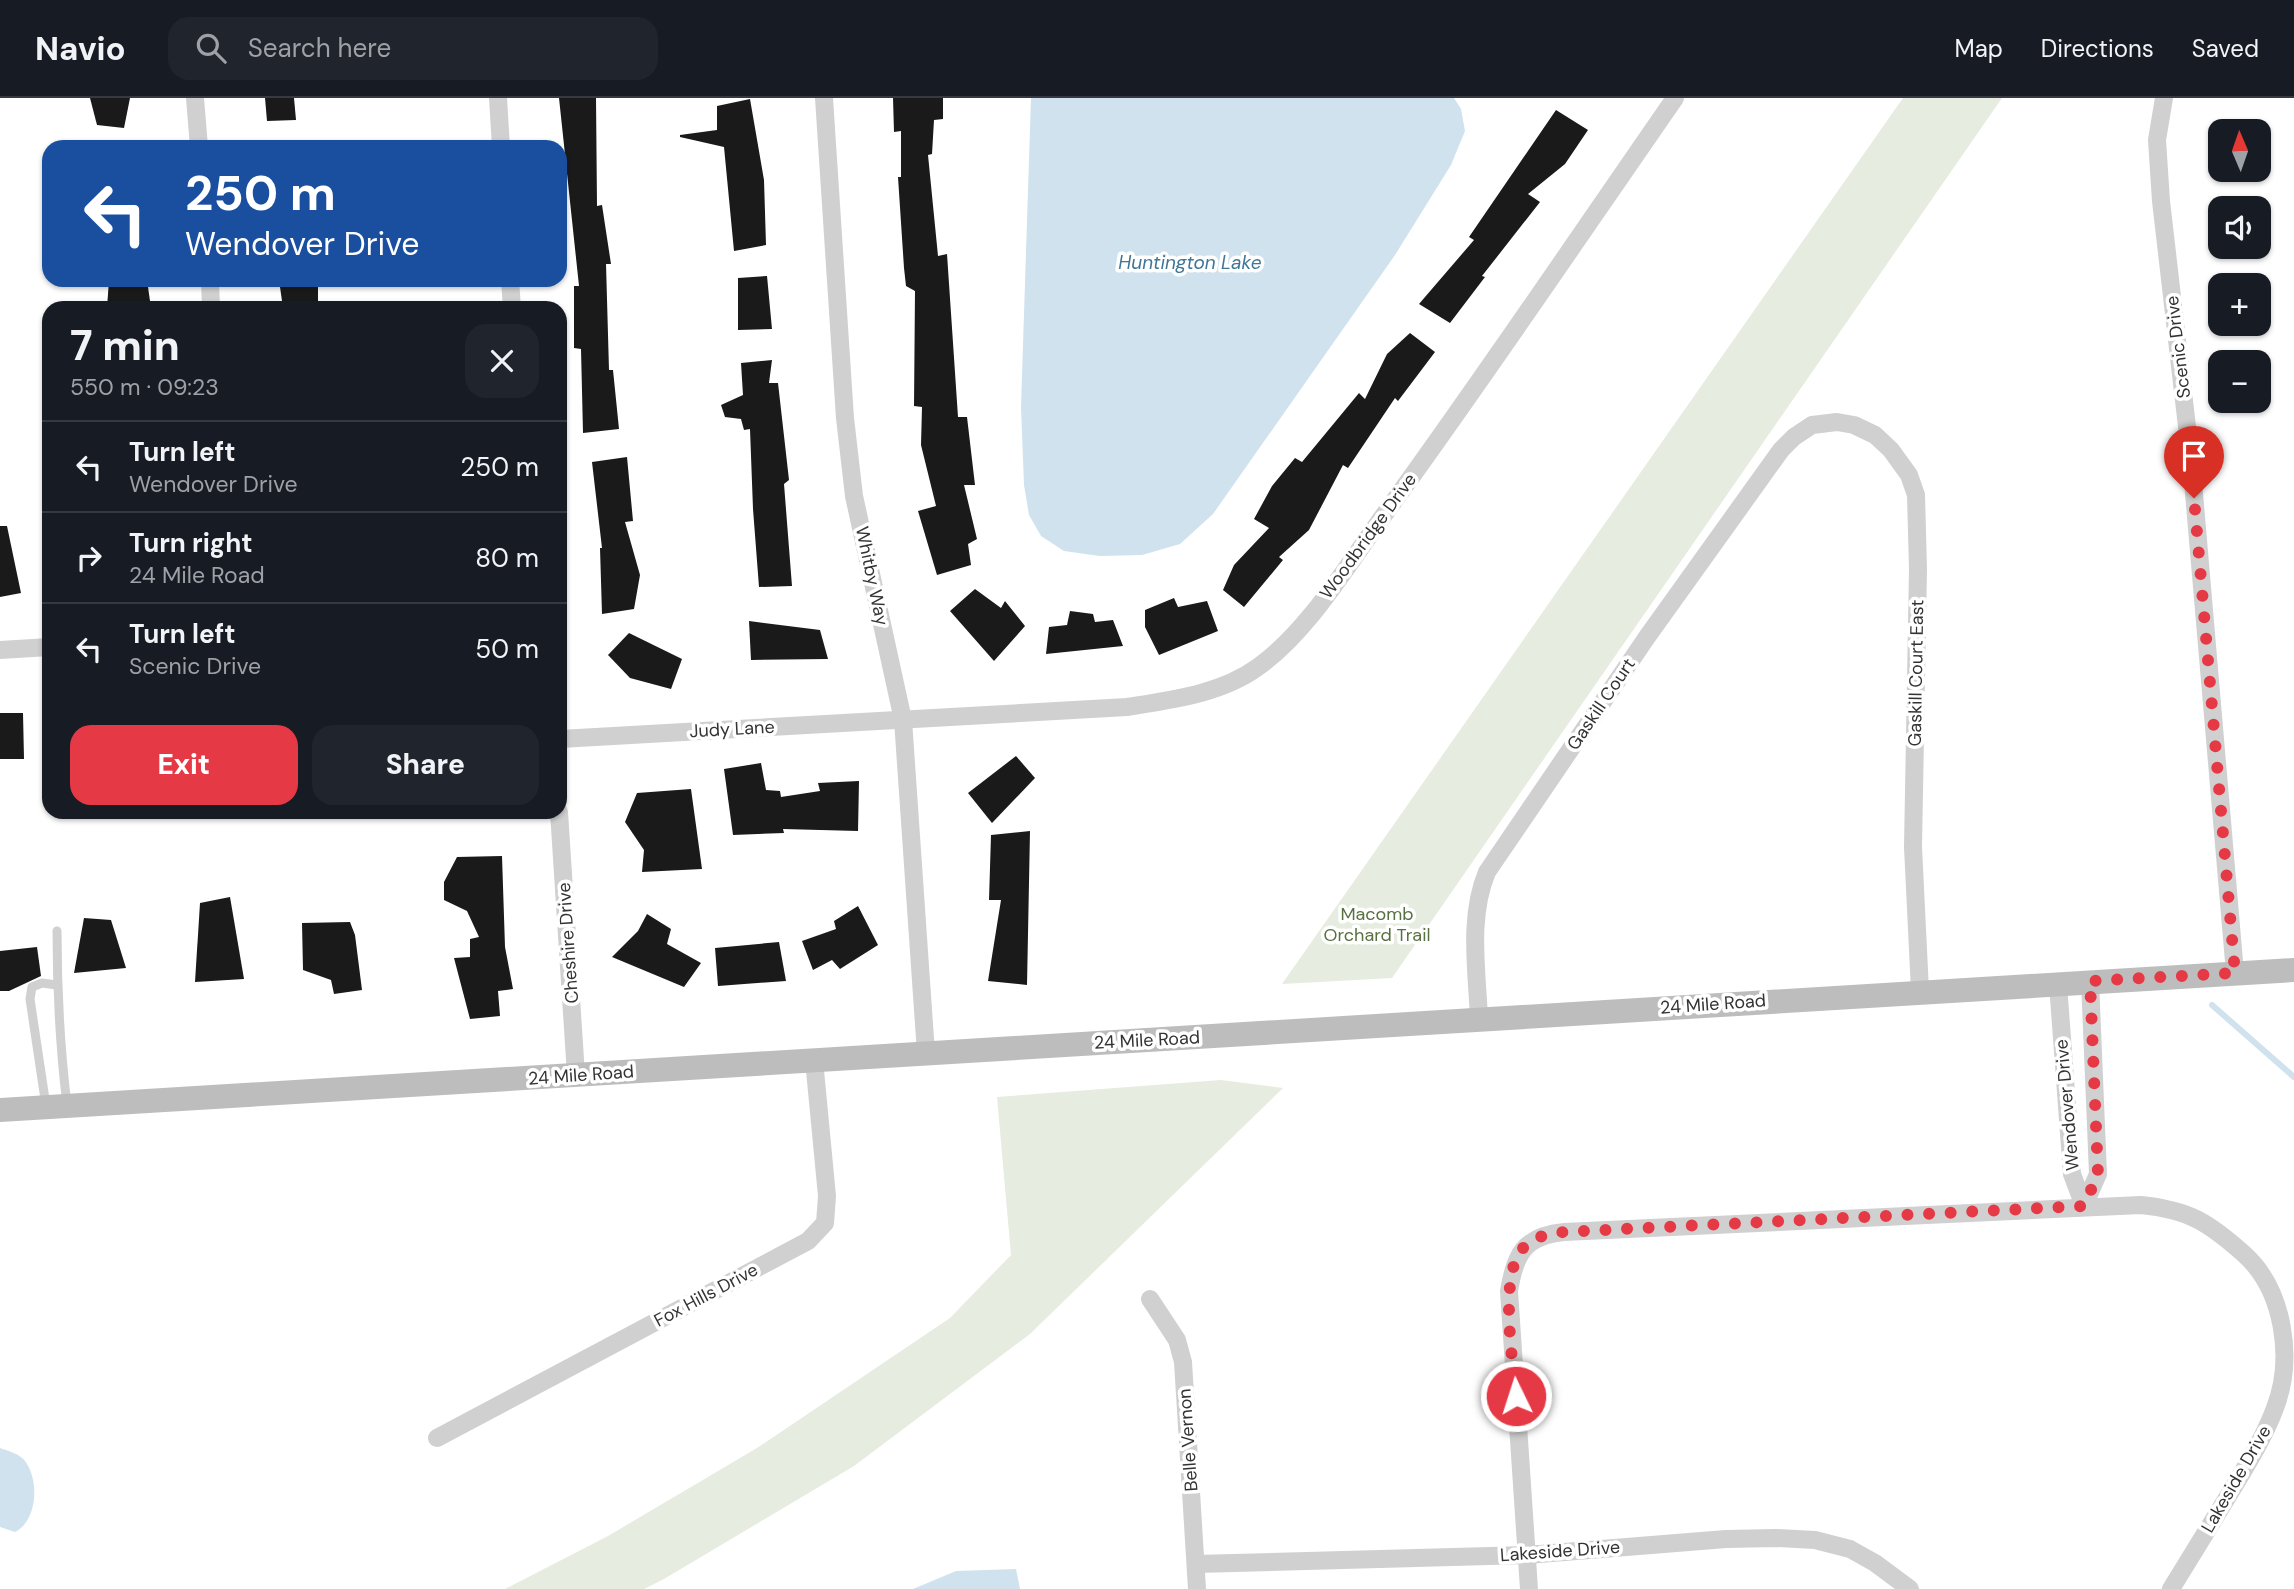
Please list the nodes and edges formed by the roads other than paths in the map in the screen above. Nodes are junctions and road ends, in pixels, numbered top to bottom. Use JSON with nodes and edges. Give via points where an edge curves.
{"nodes":[{"id":1,"x":195,"y":98,"type":"edge"},
{"id":2,"x":498,"y":98,"type":"edge"},
{"id":3,"x":824,"y":98,"type":"edge"},
{"id":4,"x":1675,"y":98,"type":"edge"},
{"id":5,"x":2164,"y":98,"type":"edge"},
{"id":6,"x":198,"y":140,"type":"edge"},
{"id":7,"x":501,"y":140,"type":"edge"},
{"id":8,"x":1812,"y":425,"type":"joint"},
{"id":9,"x":42,"y":647,"type":"edge"},
{"id":10,"x":0,"y":650,"type":"edge"},
{"id":11,"x":903,"y":720,"type":"junction"},
{"id":12,"x":567,"y":739,"type":"edge"},
{"id":13,"x":559,"y":819,"type":"edge"},
{"id":14,"x":57,"y":931,"type":"dead end"},
{"id":15,"x":2294,"y":970,"type":"edge"},
{"id":16,"x":2235,"y":973,"type":"junction"},
{"id":17,"x":2090,"y":981,"type":"junction"},
{"id":18,"x":2058,"y":984,"type":"junction"},
{"id":19,"x":57,"y":985,"type":"junction"},
{"id":20,"x":1920,"y":991,"type":"junction"},
{"id":21,"x":1479,"y":1019,"type":"junction"},
{"id":22,"x":926,"y":1053,"type":"junction"},
{"id":23,"x":814,"y":1060,"type":"junction"},
{"id":24,"x":576,"y":1075,"type":"junction"},
{"id":25,"x":57,"y":1107,"type":"junction"},
{"id":26,"x":0,"y":1111,"type":"edge"},
{"id":27,"x":2084,"y":1206,"type":"junction"},
{"id":28,"x":1150,"y":1299,"type":"dead end"},
{"id":29,"x":437,"y":1438,"type":"dead end"},
{"id":30,"x":1527,"y":1555,"type":"junction"},
{"id":31,"x":1196,"y":1564,"type":"junction"},
{"id":32,"x":1197,"y":1589,"type":"edge"},
{"id":33,"x":1529,"y":1589,"type":"edge"},
{"id":34,"x":1910,"y":1589,"type":"edge"},
{"id":35,"x":2171,"y":1589,"type":"edge"}],
"edges":[{"from":1,"to":6,"type":"street"},
{"from":2,"to":7,"type":"street"},
{"from":3,"to":11,"type":"street","name":"Whitby Way","via":[[854,496]]},
{"from":4,"to":11,"type":"street","name":"Woodbridge Drive","via":[[1309,618],[1255,670],[1219,688],[1127,707]]},
{"from":5,"to":16,"type":"street","name":"Scenic Drive","via":[[2157,140],[2161,201],[2192,470]]},
{"from":8,"to":20,"type":"street","name":"Gaskill Court East","via":[[1837,422],[1875,435],[1909,475],[1916,495],[1913,847]]},
{"from":8,"to":21,"type":"street","name":"Gaskill Court","via":[[1781,450],[1487,872],[1475,913]]},
{"from":9,"to":10,"type":"street"},
{"from":11,"to":12,"type":"street","name":"Judy Lane"},
{"from":11,"to":22,"type":"street","name":"Whitby Way"},
{"from":13,"to":24,"type":"street","name":"Cheshire Drive"},
{"from":14,"to":19,"type":"lane"},
{"from":15,"to":16,"type":"street","name":"24 Mile Road"},
{"from":16,"to":17,"type":"street","name":"24 Mile Road"},
{"from":17,"to":18,"type":"street","name":"24 Mile Road"},
{"from":17,"to":27,"type":"street","name":"Wendover Drive","via":[[2098,1174]]},
{"from":18,"to":20,"type":"street","name":"24 Mile Road"},
{"from":18,"to":27,"type":"street","name":"Wendover Drive","via":[[2072,1174]]},
{"from":19,"to":25,"type":"lane","via":[[62,1060]]},
{"from":19,"to":25,"type":"lane","via":[[32,987],[30,999]]},
{"from":20,"to":21,"type":"street","name":"24 Mile Road"},
{"from":21,"to":22,"type":"street","name":"24 Mile Road"},
{"from":22,"to":23,"type":"street","name":"24 Mile Road"},
{"from":23,"to":24,"type":"street","name":"24 Mile Road"},
{"from":23,"to":29,"type":"street","name":"Fox Hills Drive","via":[[827,1196],[825,1223],[808,1241]]},
{"from":24,"to":25,"type":"street","name":"24 Mile Road"},
{"from":25,"to":26,"type":"street","name":"24 Mile Road"},
{"from":27,"to":30,"type":"street","name":"Lakeside Drive","via":[[1564,1232],[1542,1236],[1524,1247],[1512,1268],[1508,1291]]},
{"from":27,"to":35,"type":"street","name":"Lakeside Drive","via":[[2141,1205],[2195,1217],[2250,1260],[2272,1292],[2277,1310],[2284,1366],[2275,1409]]},
{"from":28,"to":31,"type":"street","name":"Belle Vernon","via":[[1177,1340],[1182,1362]]},
{"from":30,"to":31,"type":"street","name":"Lakeside Drive"},
{"from":30,"to":33,"type":"street","name":"Lakeside Drive"},
{"from":30,"to":34,"type":"street","name":"Lakeside Drive","via":[[1726,1539],[1815,1540],[1863,1555]]},
{"from":31,"to":32,"type":"street","name":"Belle Vernon"}]}
